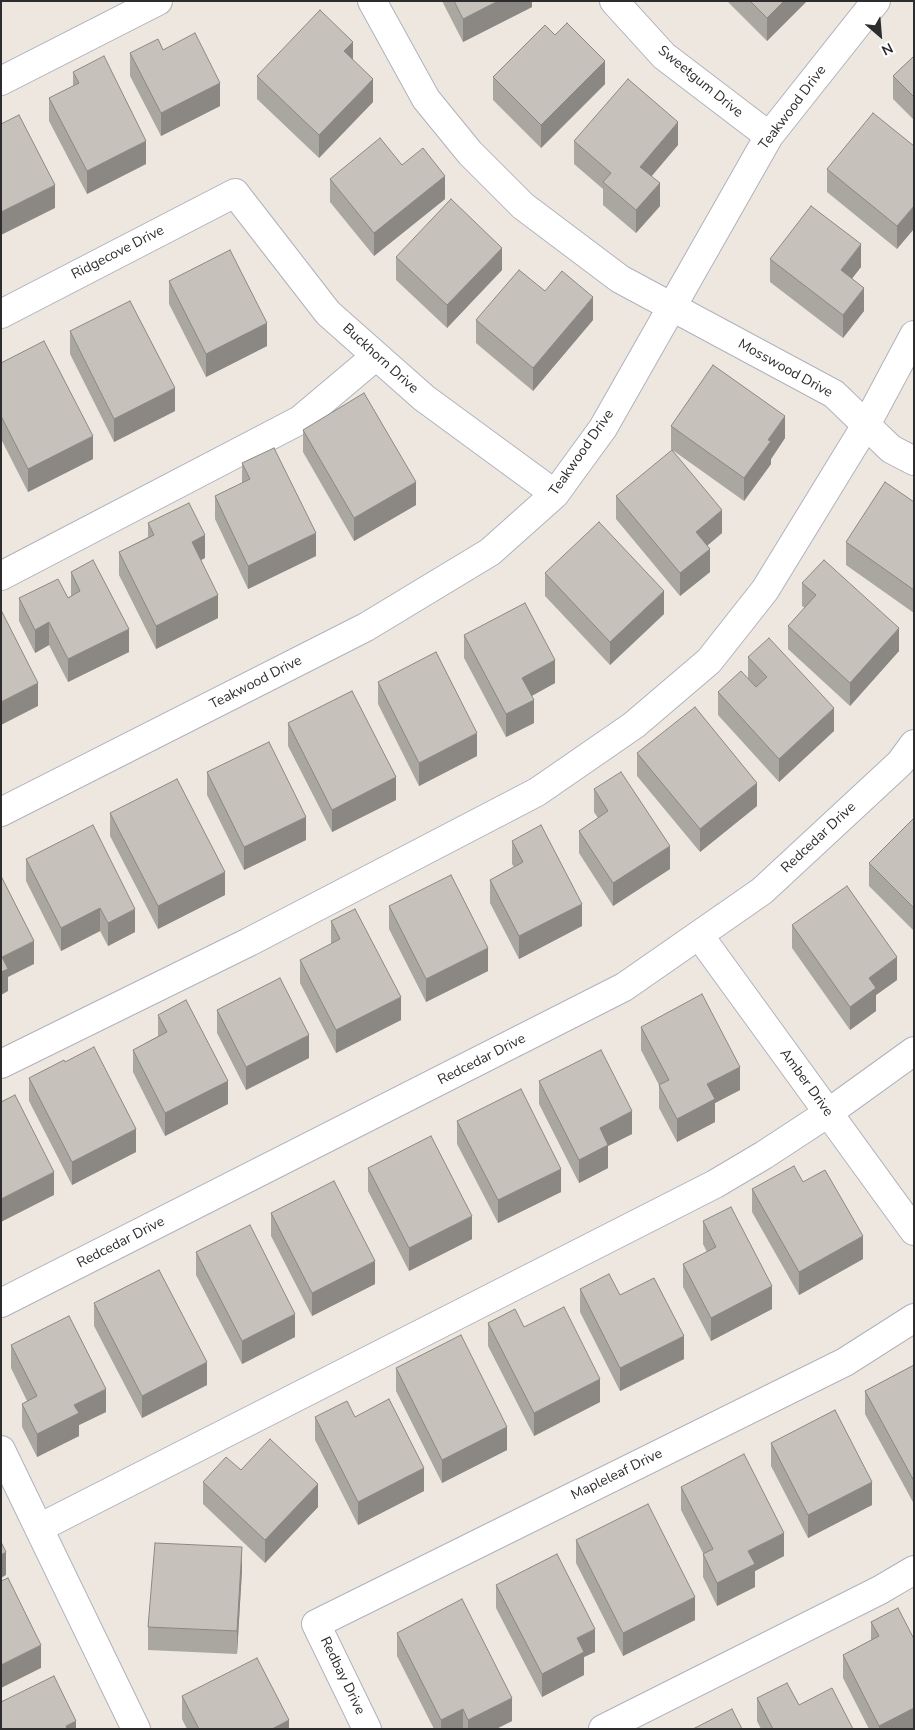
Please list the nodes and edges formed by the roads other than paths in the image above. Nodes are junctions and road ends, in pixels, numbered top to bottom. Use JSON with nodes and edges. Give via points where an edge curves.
{"nodes":[{"id":1,"x":158,"y":1,"type":"edge"},
{"id":2,"x":372,"y":1,"type":"edge"},
{"id":3,"x":614,"y":1,"type":"edge"},
{"id":4,"x":876,"y":1,"type":"edge"},
{"id":5,"x":1,"y":81,"type":"edge"},
{"id":6,"x":769,"y":136,"type":"junction"},
{"id":7,"x":235,"y":193,"type":"joint"},
{"id":8,"x":670,"y":307,"type":"junction"},
{"id":9,"x":1,"y":314,"type":"edge"},
{"id":10,"x":914,"y":335,"type":"edge"},
{"id":11,"x":376,"y":356,"type":"junction"},
{"id":12,"x":866,"y":425,"type":"junction"},
{"id":13,"x":914,"y":461,"type":"edge"},
{"id":14,"x":555,"y":494,"type":"junction"},
{"id":15,"x":1,"y":576,"type":"edge"},
{"id":16,"x":914,"y":744,"type":"edge"},
{"id":17,"x":1,"y":812,"type":"edge"},
{"id":18,"x":699,"y":935,"type":"junction"},
{"id":19,"x":914,"y":1051,"type":"edge"},
{"id":20,"x":1,"y":1064,"type":"edge"},
{"id":21,"x":828,"y":1113,"type":"junction"},
{"id":22,"x":914,"y":1231,"type":"edge"},
{"id":23,"x":1,"y":1303,"type":"edge"},
{"id":24,"x":914,"y":1318,"type":"edge"},
{"id":25,"x":1,"y":1450,"type":"edge"},
{"id":26,"x":39,"y":1528,"type":"junction"},
{"id":27,"x":914,"y":1570,"type":"edge"},
{"id":28,"x":316,"y":1624,"type":"joint"},
{"id":29,"x":136,"y":1729,"type":"edge"},
{"id":30,"x":367,"y":1729,"type":"edge"},
{"id":31,"x":603,"y":1729,"type":"edge"}],
"edges":[{"from":1,"to":5,"type":"street"},
{"from":2,"to":8,"type":"street","name":"Mosswood Drive","via":[[426,99],[470,153],[523,206],[620,279]]},
{"from":3,"to":6,"type":"street","name":"Sweetgum Drive","via":[[664,56]]},
{"from":4,"to":6,"type":"street","name":"Teakwood Drive"},
{"from":6,"to":8,"type":"street","name":"Teakwood Drive"},
{"from":7,"to":9,"type":"street","name":"Ridgecove Drive"},
{"from":7,"to":11,"type":"street","name":"Buckhorn Drive","via":[[328,313]]},
{"from":8,"to":12,"type":"street","name":"Mosswood Drive","via":[[834,394]]},
{"from":8,"to":14,"type":"street","name":"Teakwood Drive","via":[[603,428]]},
{"from":10,"to":12,"type":"street"},
{"from":11,"to":14,"type":"street","name":"Buckhorn Drive","via":[[424,398]]},
{"from":11,"to":15,"type":"street","via":[[300,420]]},
{"from":12,"to":13,"type":"street","name":"Mosswood Drive","via":[[891,449]]},
{"from":12,"to":20,"type":"street","via":[[754,604],[709,661],[634,725],[538,792],[249,942]]},
{"from":14,"to":17,"type":"street","name":"Teakwood Drive","via":[[490,552],[366,627]]},
{"from":16,"to":18,"type":"street","name":"Redcedar Drive","via":[[900,763],[762,891]]},
{"from":18,"to":21,"type":"street","name":"Amber Drive"},
{"from":18,"to":23,"type":"street","name":"Redcedar Drive","via":[[624,987]]},
{"from":19,"to":21,"type":"street"},
{"from":21,"to":22,"type":"street","name":"Amber Drive"},
{"from":21,"to":26,"type":"street","via":[[715,1184]]},
{"from":24,"to":28,"type":"street","name":"Mapleleaf Drive","via":[[845,1362]]},
{"from":25,"to":26,"type":"street"},
{"from":26,"to":29,"type":"street"},
{"from":27,"to":31,"type":"street"},
{"from":28,"to":30,"type":"street","name":"Redbay Drive"}]}
